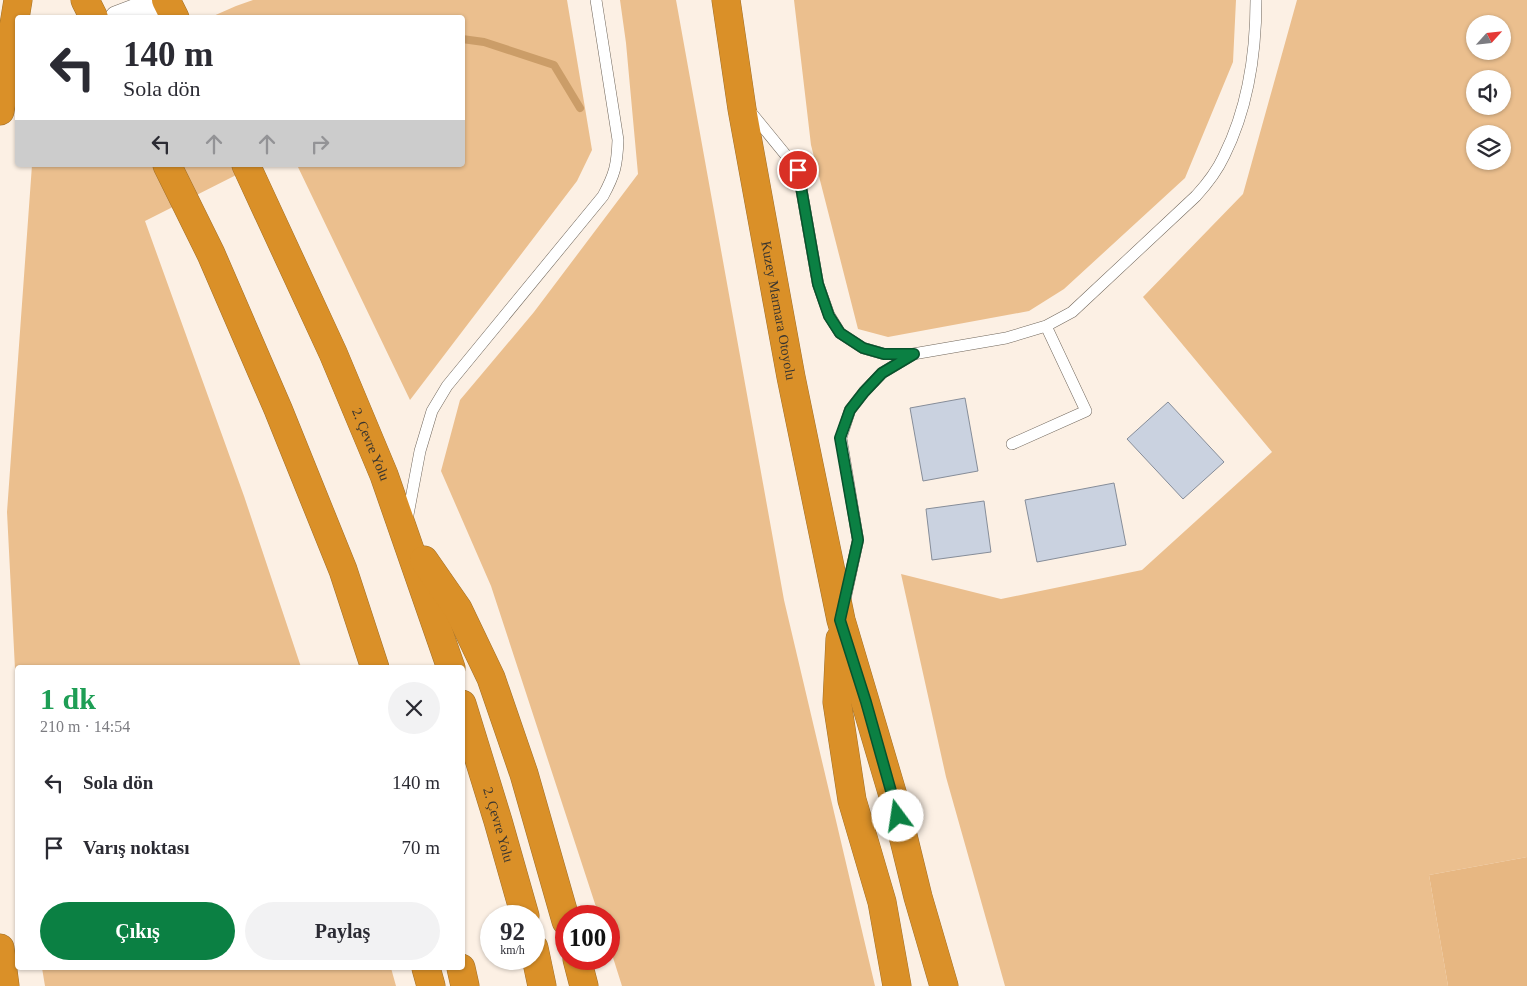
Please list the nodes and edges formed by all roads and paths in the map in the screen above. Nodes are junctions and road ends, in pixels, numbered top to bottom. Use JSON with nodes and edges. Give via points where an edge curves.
{"nodes":[{"id":1,"x":18,"y":0,"type":"edge"},
{"id":2,"x":85,"y":0,"type":"edge"},
{"id":3,"x":165,"y":0,"type":"edge"},
{"id":4,"x":596,"y":0,"type":"edge"},
{"id":5,"x":726,"y":0,"type":"edge"},
{"id":6,"x":1256,"y":0,"type":"edge"},
{"id":7,"x":16,"y":15,"type":"edge"},
{"id":8,"x":92,"y":15,"type":"edge"},
{"id":9,"x":125,"y":15,"type":"edge"},
{"id":10,"x":172,"y":15,"type":"edge"},
{"id":11,"x":15,"y":18,"type":"edge"},
{"id":12,"x":740,"y":99,"type":"junction"},
{"id":13,"x":0,"y":111,"type":"edge"},
{"id":14,"x":168,"y":167,"type":"edge"},
{"id":15,"x":247,"y":167,"type":"edge"},
{"id":16,"x":1046,"y":326,"type":"junction"},
{"id":17,"x":914,"y":354,"type":"junction"},
{"id":18,"x":1012,"y":444,"type":"dead end"},
{"id":19,"x":405,"y":532,"type":"junction"},
{"id":20,"x":343,"y":570,"type":"junction"},
{"id":21,"x":840,"y":620,"type":"junction"},
{"id":22,"x":355,"y":665,"type":"edge"},
{"id":23,"x":374,"y":665,"type":"edge"},
{"id":24,"x":450,"y":665,"type":"edge"},
{"id":25,"x":465,"y":714,"type":"edge"},
{"id":26,"x":522,"y":905,"type":"edge"},
{"id":27,"x":561,"y":905,"type":"edge"},
{"id":28,"x":0,"y":948,"type":"edge"},
{"id":29,"x":427,"y":970,"type":"edge"},
{"id":30,"x":461,"y":970,"type":"edge"},
{"id":31,"x":539,"y":970,"type":"edge"},
{"id":32,"x":580,"y":970,"type":"edge"},
{"id":33,"x":5,"y":986,"type":"edge"},
{"id":34,"x":431,"y":986,"type":"edge"},
{"id":35,"x":465,"y":986,"type":"edge"},
{"id":36,"x":542,"y":986,"type":"edge"},
{"id":37,"x":584,"y":986,"type":"edge"},
{"id":38,"x":897,"y":986,"type":"edge"},
{"id":39,"x":944,"y":986,"type":"edge"}],
"edges":[{"from":1,"to":7,"type":"highway"},
{"from":2,"to":8,"type":"highway"},
{"from":3,"to":9,"type":"street"},
{"from":3,"to":10,"type":"highway"},
{"from":4,"to":19,"type":"lane","via":[[618,140],[612,180],[603,196],[447,386],[432,411],[420,451]]},
{"from":5,"to":12,"type":"highway","name":"Kuzey Marmara Otoyolu"},
{"from":6,"to":16,"type":"lane","via":[[1255,51],[1247,90],[1225,155],[1212,177],[1196,196],[1072,312]]},
{"from":11,"to":13,"type":"highway"},
{"from":12,"to":17,"type":"lane","via":[[798,170],[818,284],[829,316],[840,333],[863,348],[884,354]]},
{"from":12,"to":21,"type":"highway","name":"Kuzey Marmara Otoyolu"},
{"from":14,"to":20,"type":"highway","via":[[211,254]]},
{"from":15,"to":19,"type":"highway","name":"2. Çevre Yolu","via":[[336,362]]},
{"from":16,"to":17,"type":"lane","via":[[1006,338]]},
{"from":16,"to":18,"type":"lane","via":[[1086,411]]},
{"from":17,"to":21,"type":"lane","via":[[882,373],[864,392],[850,410],[840,438],[858,540]]},
{"from":19,"to":24,"type":"highway","name":"2. Çevre Yolu"},
{"from":19,"to":27,"type":"highway","via":[[458,609],[491,678],[524,774]]},
{"from":20,"to":22,"type":"highway"},
{"from":20,"to":23,"type":"highway"},
{"from":21,"to":38,"type":"highway","via":[[837,702],[852,800],[882,902]]},
{"from":21,"to":39,"type":"highway","via":[[894,799]]},
{"from":25,"to":26,"type":"highway","name":"2. Çevre Yolu"},
{"from":28,"to":33,"type":"highway"},
{"from":29,"to":34,"type":"highway"},
{"from":30,"to":35,"type":"highway"},
{"from":31,"to":36,"type":"highway"},
{"from":32,"to":37,"type":"highway"}]}
